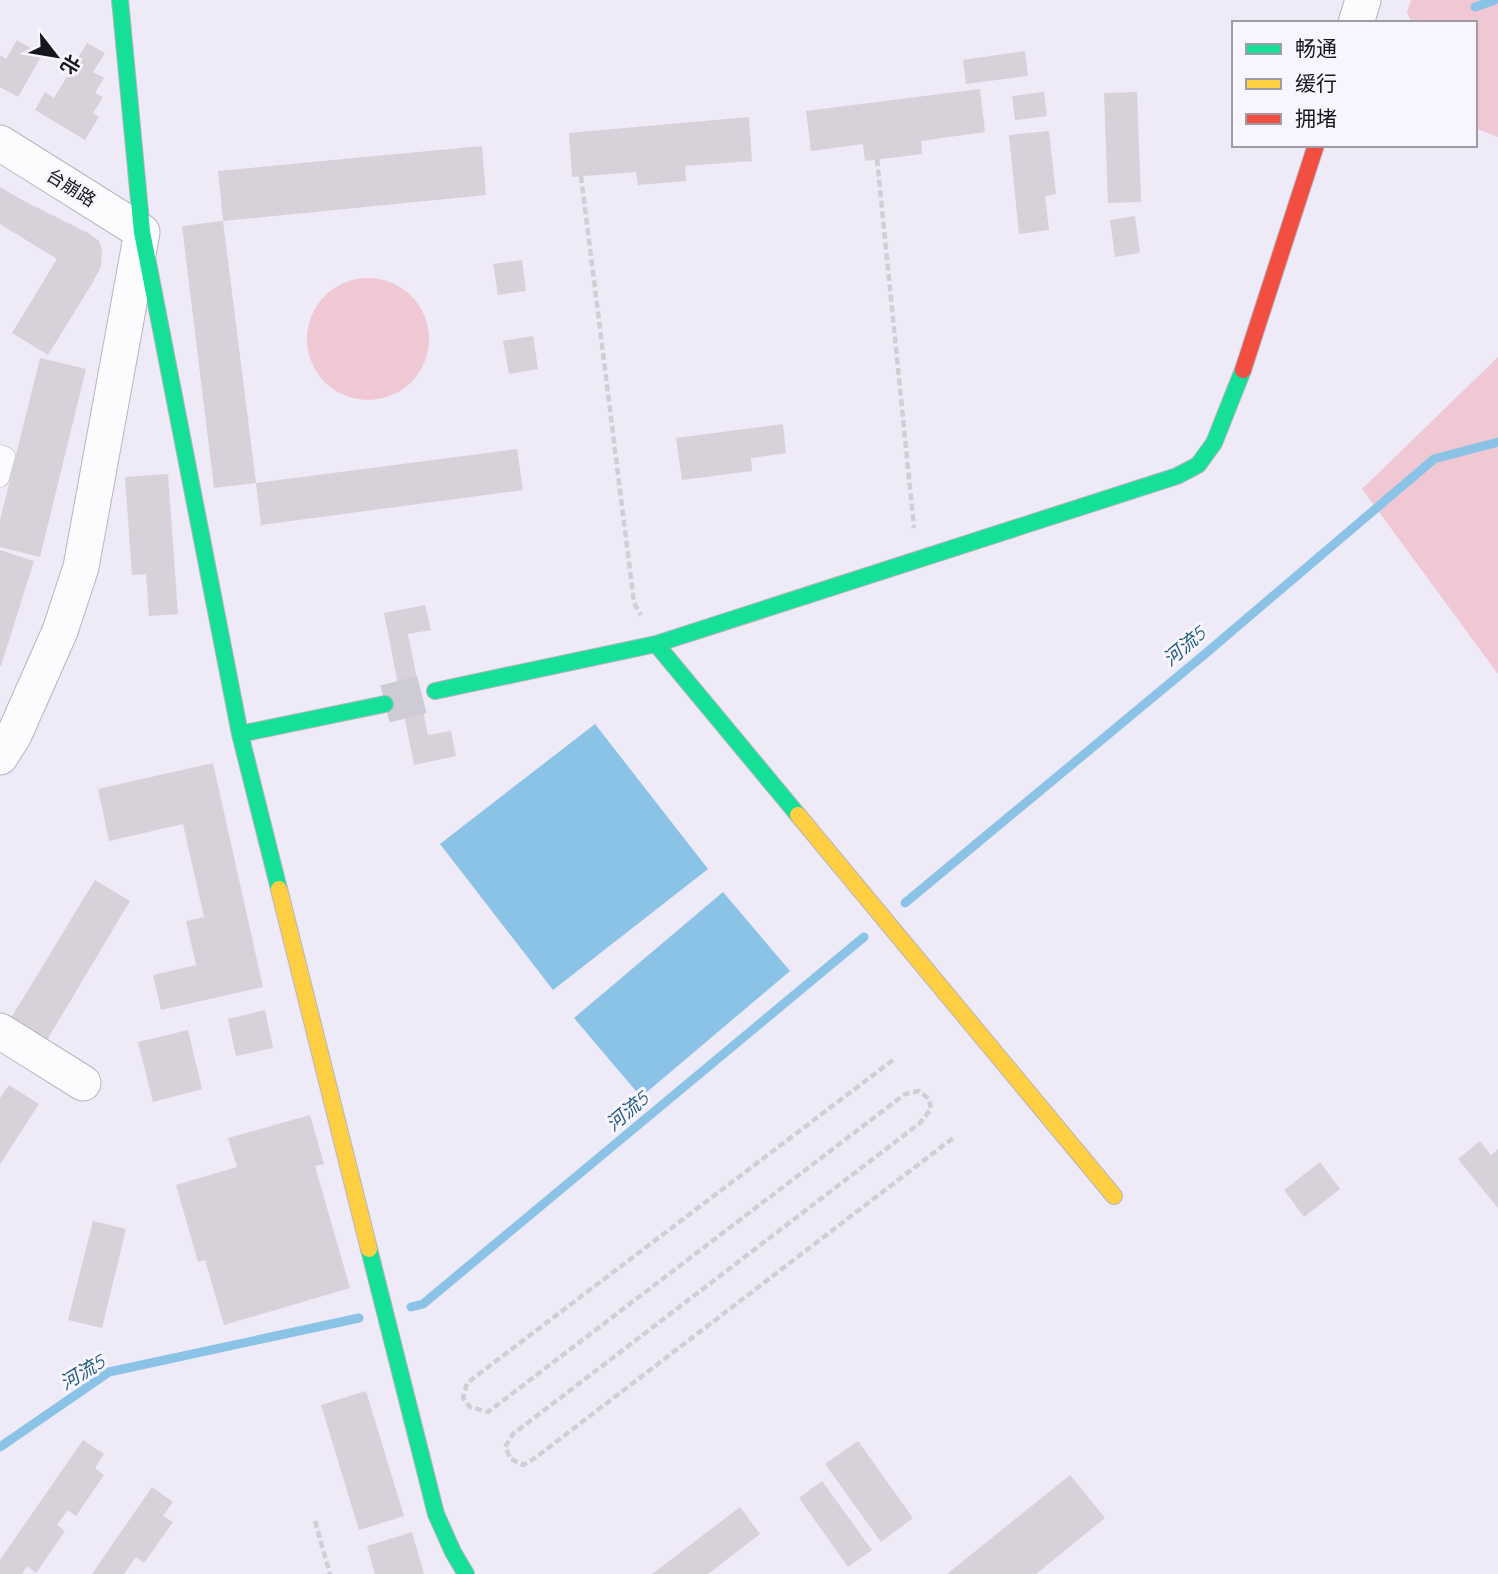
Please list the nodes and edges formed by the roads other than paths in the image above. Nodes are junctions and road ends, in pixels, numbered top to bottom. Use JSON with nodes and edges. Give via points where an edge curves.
{"nodes":[{"id":1,"x":120,"y":0,"type":"edge"},
{"id":2,"x":1363,"y":0,"type":"edge"},
{"id":3,"x":1357,"y":21,"type":"edge"},
{"id":4,"x":0,"y":143,"type":"edge"},
{"id":5,"x":1315,"y":147,"type":"edge"},
{"id":6,"x":142,"y":232,"type":"junction"},
{"id":7,"x":0,"y":454,"type":"edge"},
{"id":8,"x":0,"y":478,"type":"edge"},
{"id":9,"x":656,"y":644,"type":"junction"},
{"id":10,"x":435,"y":691,"type":"tunnel mouth"},
{"id":11,"x":385,"y":704,"type":"tunnel mouth"},
{"id":12,"x":240,"y":734,"type":"junction"},
{"id":13,"x":5,"y":739,"type":"edge"},
{"id":14,"x":0,"y":1031,"type":"edge"},
{"id":15,"x":83,"y":1083,"type":"dead end"},
{"id":16,"x":1114,"y":1196,"type":"dead end"},
{"id":17,"x":466,"y":1574,"type":"edge"}],
"edges":[{"from":1,"to":6,"type":"street"},
{"from":2,"to":3,"type":"street"},
{"from":4,"to":6,"type":"street","name":"台崩路"},
{"from":5,"to":9,"type":"street","via":[[1238,384],[1214,443],[1198,465],[1177,476]]},
{"from":6,"to":12,"type":"street"},
{"from":6,"to":13,"type":"street","via":[[81,567],[60,631]]},
{"from":7,"to":8,"type":"lane","via":[[6,456]]},
{"from":9,"to":10,"type":"street"},
{"from":9,"to":16,"type":"street"},
{"from":11,"to":12,"type":"street"},
{"from":12,"to":17,"type":"street","via":[[436,1514]]},
{"from":14,"to":15,"type":"street"}]}
